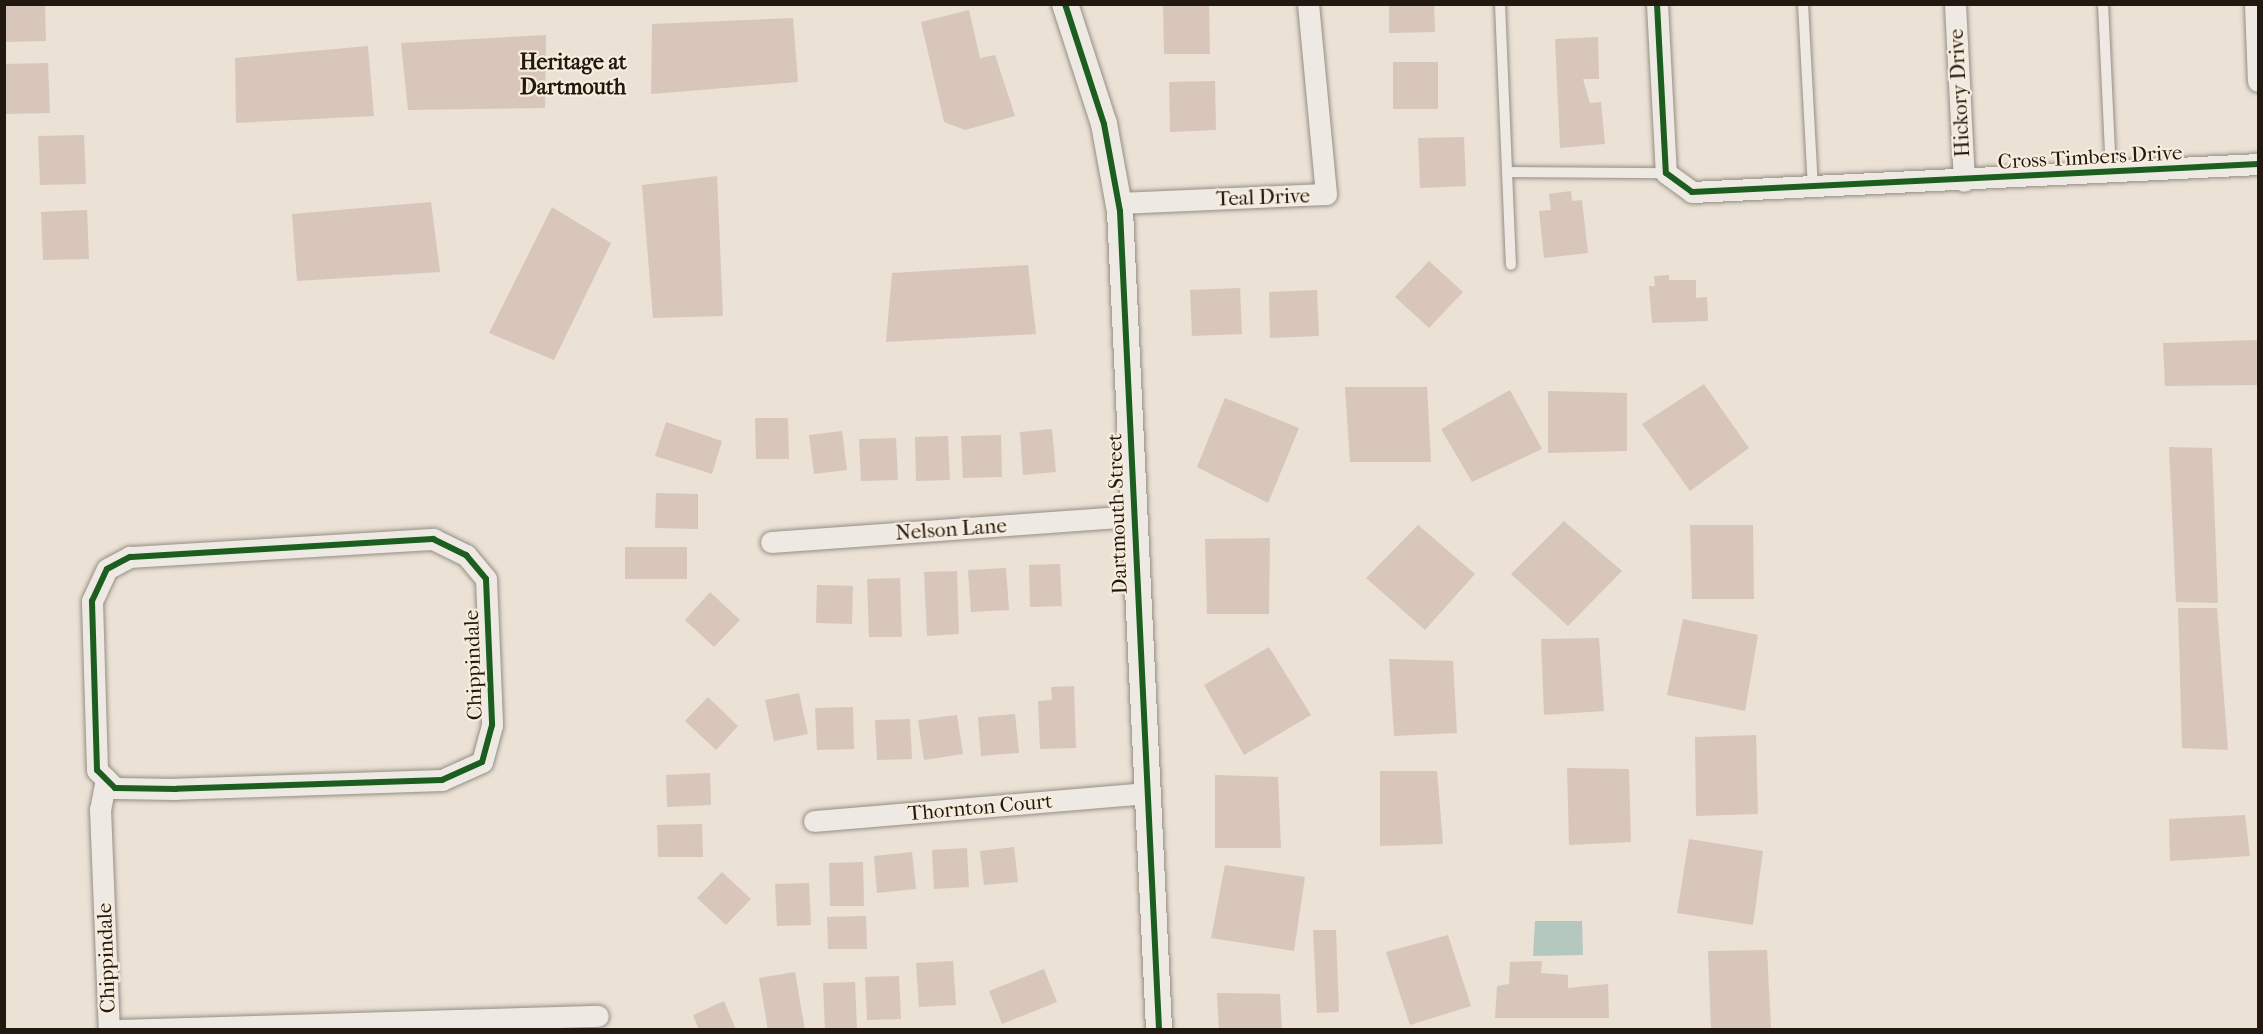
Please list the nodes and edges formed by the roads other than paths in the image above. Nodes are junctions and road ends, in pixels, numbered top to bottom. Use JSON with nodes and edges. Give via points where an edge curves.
{"nodes":[{"id":1,"x":1065,"y":4,"type":"edge"},
{"id":2,"x":1308,"y":4,"type":"edge"},
{"id":3,"x":1500,"y":4,"type":"edge"},
{"id":4,"x":1657,"y":4,"type":"edge"},
{"id":5,"x":1803,"y":4,"type":"edge"},
{"id":6,"x":1955,"y":4,"type":"edge"},
{"id":7,"x":2103,"y":4,"type":"edge"},
{"id":8,"x":2255,"y":4,"type":"edge"},
{"id":9,"x":2259,"y":81,"type":"edge"},
{"id":10,"x":2259,"y":164,"type":"edge"},
{"id":11,"x":1507,"y":172,"type":"junction"},
{"id":12,"x":2111,"y":172,"type":"junction"},
{"id":13,"x":1666,"y":173,"type":"junction"},
{"id":14,"x":1964,"y":181,"type":"junction"},
{"id":15,"x":1813,"y":190,"type":"junction"},
{"id":16,"x":1118,"y":203,"type":"junction"},
{"id":17,"x":1511,"y":266,"type":"dead end"},
{"id":18,"x":1132,"y":516,"type":"junction"},
{"id":19,"x":771,"y":542,"type":"dead end"},
{"id":20,"x":106,"y":779,"type":"junction"},
{"id":21,"x":1146,"y":793,"type":"junction"},
{"id":22,"x":814,"y":821,"type":"dead end"},
{"id":23,"x":598,"y":1016,"type":"dead end"},
{"id":24,"x":109,"y":1029,"type":"edge"},
{"id":25,"x":121,"y":1029,"type":"edge"},
{"id":26,"x":1158,"y":1029,"type":"edge"}],
"edges":[{"from":1,"to":16,"type":"street","name":"Dartmouth Street","via":[[1104,124]]},
{"from":2,"to":16,"type":"street","name":"Teal Drive","via":[[1326,194]]},
{"from":3,"to":11,"type":"lane"},
{"from":4,"to":13,"type":"street"},
{"from":5,"to":15,"type":"lane"},
{"from":6,"to":14,"type":"street","name":"Hickory Drive"},
{"from":7,"to":12,"type":"lane"},
{"from":8,"to":9,"type":"street"},
{"from":10,"to":12,"type":"street","name":"Cross Timbers Drive"},
{"from":11,"to":13,"type":"lane"},
{"from":11,"to":17,"type":"lane"},
{"from":12,"to":14,"type":"street","name":"Cross Timbers Drive"},
{"from":13,"to":15,"type":"street","name":"Cross Timbers Drive","via":[[1692,192]]},
{"from":14,"to":15,"type":"street","name":"Cross Timbers Drive"},
{"from":16,"to":18,"type":"street","name":"Dartmouth Street"},
{"from":18,"to":19,"type":"street","name":"Nelson Lane"},
{"from":18,"to":21,"type":"street","name":"Dartmouth Street"},
{"from":20,"to":20,"type":"street","name":"Chippindale","via":[[115,788],[176,789],[442,780],[482,762],[492,725],[486,579],[466,555],[433,539],[130,557],[107,569],[92,601],[97,770]]},
{"from":20,"to":24,"type":"street","name":"Chippindale","via":[[100,809]]},
{"from":21,"to":22,"type":"street","name":"Thornton Court"},
{"from":21,"to":26,"type":"street","name":"Dartmouth Street"},
{"from":23,"to":25,"type":"street"}]}
